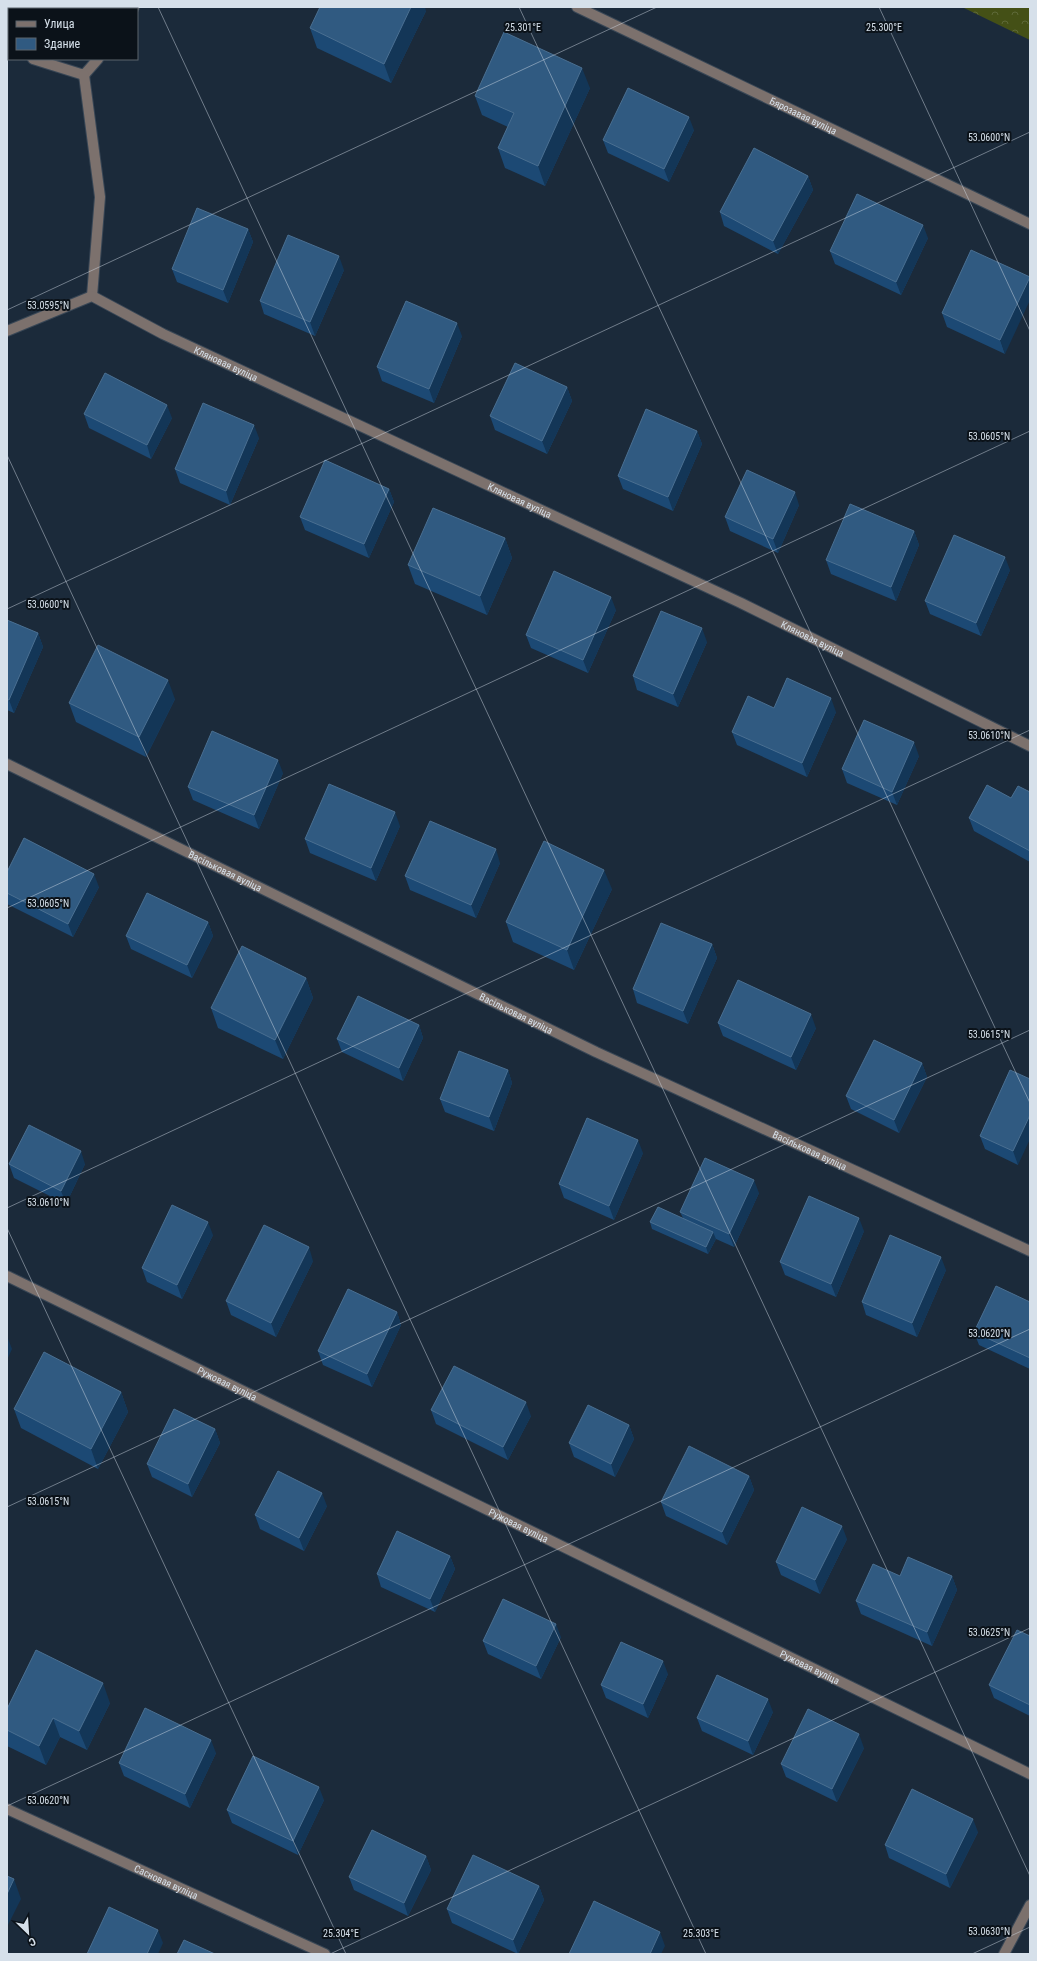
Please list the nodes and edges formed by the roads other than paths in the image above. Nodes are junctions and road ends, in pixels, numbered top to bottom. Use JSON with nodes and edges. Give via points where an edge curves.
{"nodes":[{"id":1,"x":577,"y":7,"type":"edge"},
{"id":2,"x":36,"y":60,"type":"edge"},
{"id":3,"x":97,"y":60,"type":"edge"},
{"id":4,"x":84,"y":75,"type":"junction"},
{"id":5,"x":1030,"y":224,"type":"edge"},
{"id":6,"x":92,"y":296,"type":"junction"},
{"id":7,"x":7,"y":331,"type":"edge"},
{"id":8,"x":1030,"y":746,"type":"edge"},
{"id":9,"x":7,"y":764,"type":"edge"},
{"id":10,"x":1030,"y":1251,"type":"edge"},
{"id":11,"x":7,"y":1276,"type":"edge"},
{"id":12,"x":1030,"y":1774,"type":"edge"},
{"id":13,"x":7,"y":1809,"type":"edge"},
{"id":14,"x":1030,"y":1905,"type":"edge"},
{"id":15,"x":325,"y":1954,"type":"edge"},
{"id":16,"x":1004,"y":1954,"type":"edge"}],
"edges":[{"from":1,"to":5,"type":"street","name":"Бярозавая вуліца"},
{"from":2,"to":4,"type":"street"},
{"from":3,"to":4,"type":"street"},
{"from":4,"to":6,"type":"street","via":[[100,197]]},
{"from":6,"to":7,"type":"street"},
{"from":6,"to":8,"type":"street","name":"Кляновая вуліца","via":[[163,334],[741,603]]},
{"from":9,"to":10,"type":"street","name":"Васільковая вуліца","via":[[596,1052]]},
{"from":11,"to":12,"type":"street","name":"Ружовая вуліца"},
{"from":13,"to":15,"type":"street","name":"Сасновая вуліца"},
{"from":14,"to":16,"type":"street"}]}
